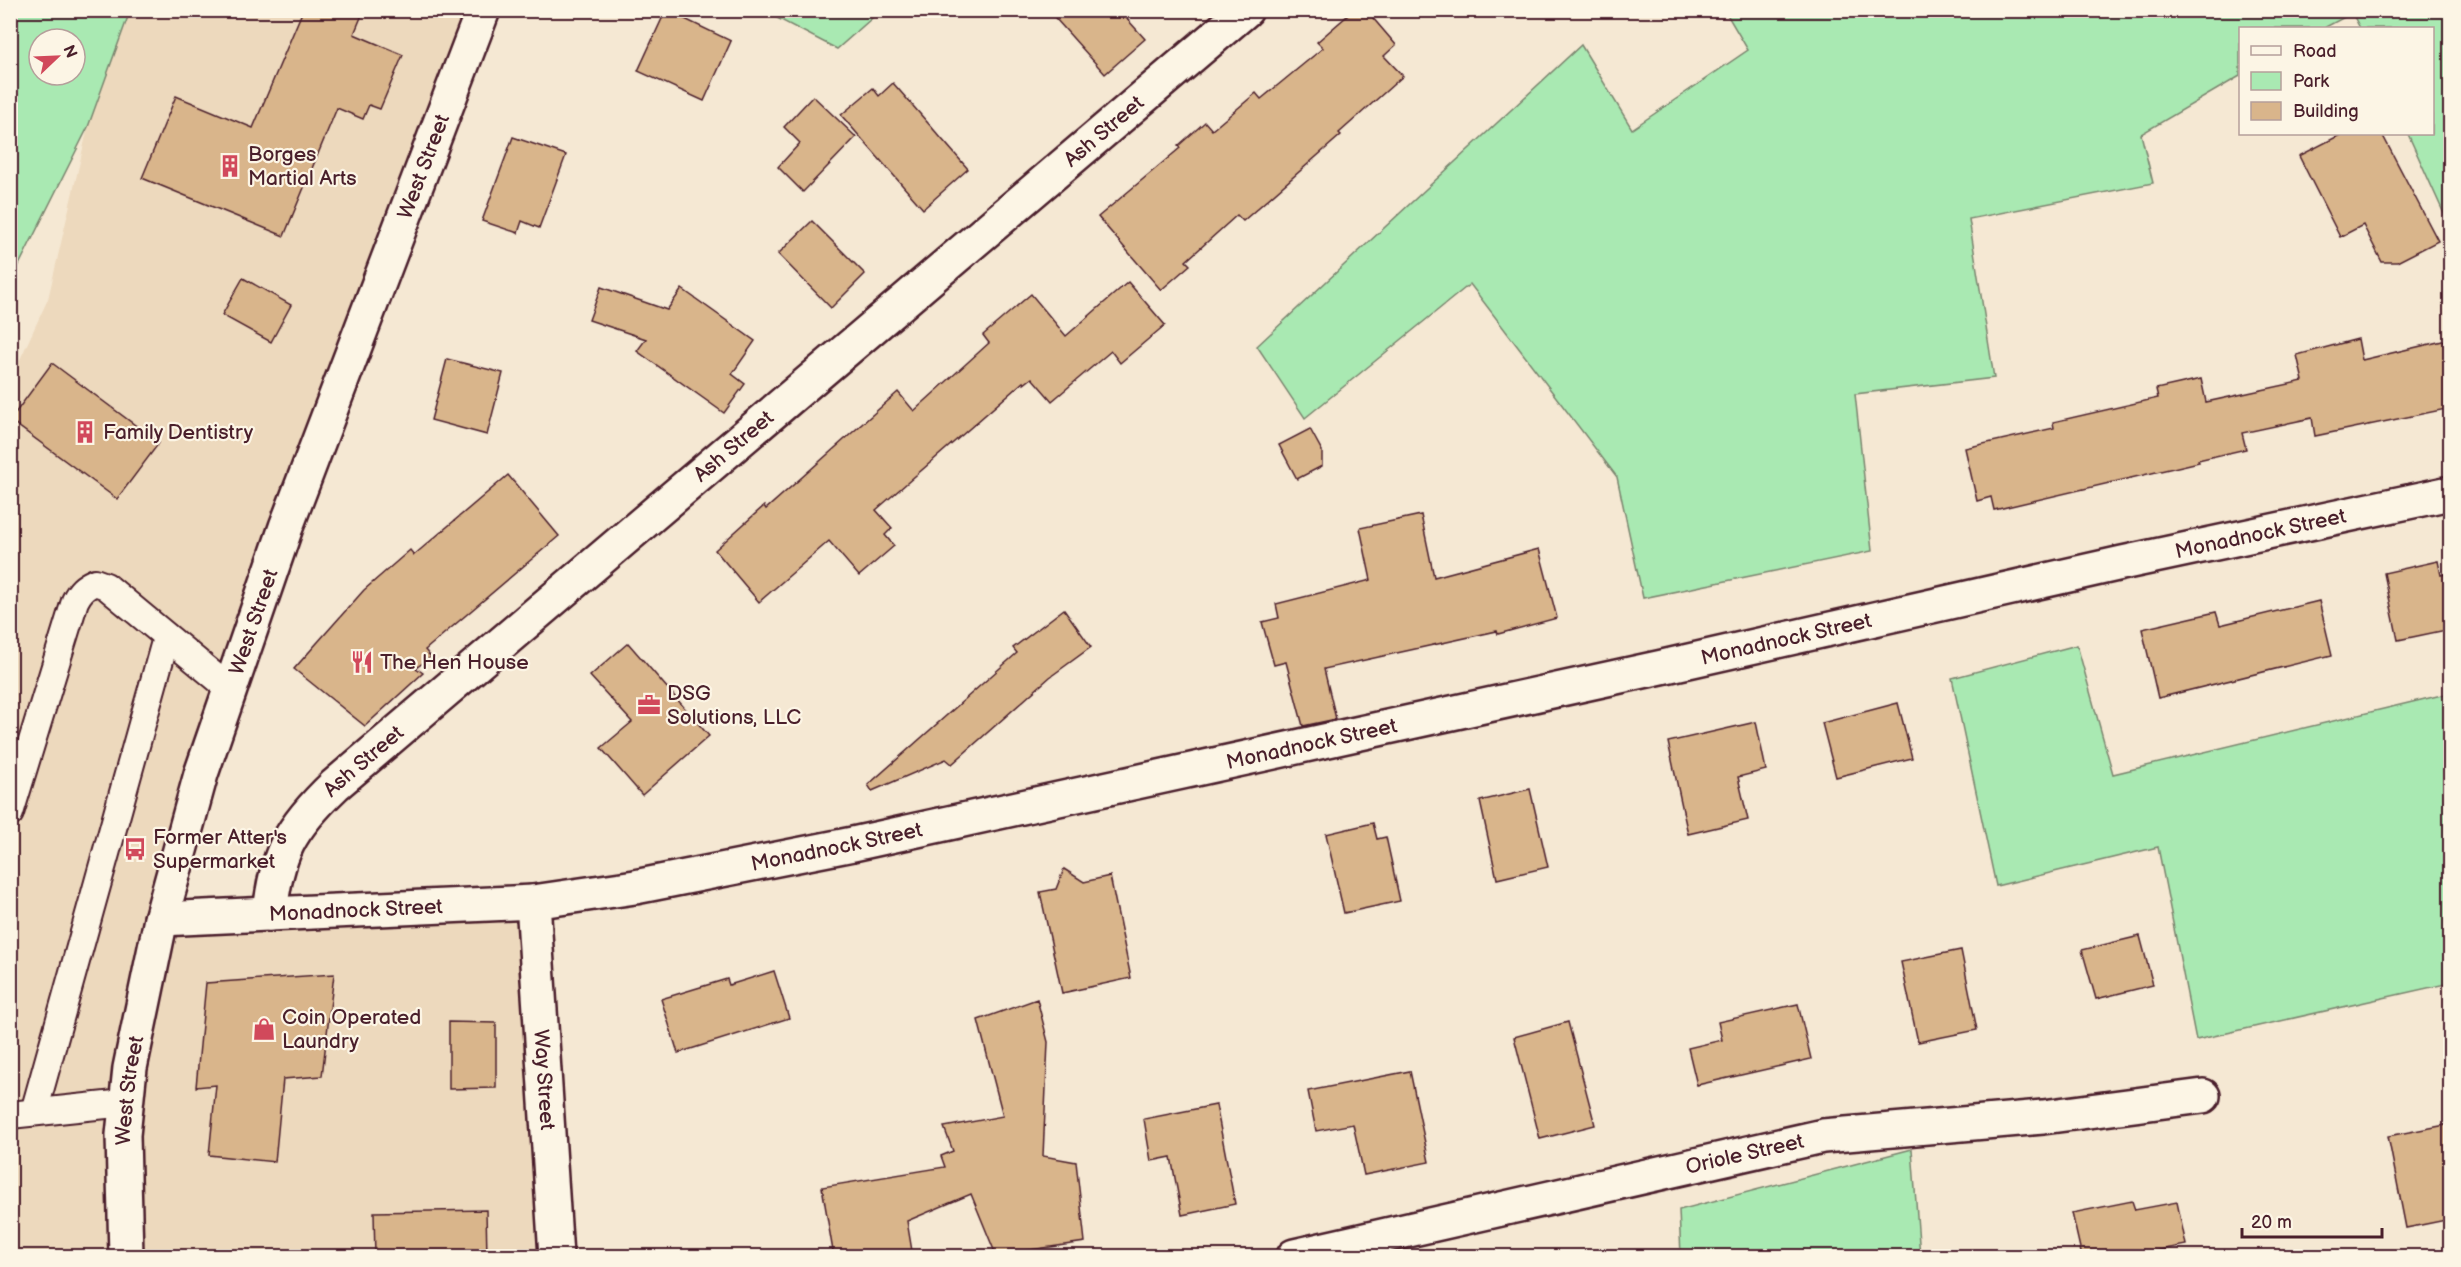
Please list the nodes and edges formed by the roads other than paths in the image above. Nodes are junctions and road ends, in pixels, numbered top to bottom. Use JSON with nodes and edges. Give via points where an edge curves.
{"nodes":[{"id":1,"x":483,"y":10,"type":"edge"},
{"id":2,"x":1246,"y":10,"type":"edge"},
{"id":3,"x":2451,"y":493,"type":"edge"},
{"id":4,"x":166,"y":638,"type":"junction"},
{"id":5,"x":230,"y":689,"type":"junction"},
{"id":6,"x":10,"y":813,"type":"edge"},
{"id":7,"x":533,"y":902,"type":"junction"},
{"id":8,"x":270,"y":914,"type":"junction"},
{"id":9,"x":161,"y":920,"type":"junction"},
{"id":10,"x":2203,"y":1095,"type":"dead end"},
{"id":11,"x":125,"y":1103,"type":"junction"},
{"id":12,"x":22,"y":1113,"type":"edge"},
{"id":13,"x":126,"y":1257,"type":"edge"},
{"id":14,"x":556,"y":1257,"type":"edge"},
{"id":15,"x":1293,"y":1257,"type":"edge"}],
"edges":[{"from":1,"to":5,"type":"street","name":"West Street","via":[[286,527]]},
{"from":2,"to":8,"type":"street","name":"Ash Street","via":[[308,811],[289,837],[274,877]]},
{"from":3,"to":7,"type":"street","name":"Monadnock Street","via":[[853,844],[635,887]]},
{"from":4,"to":5,"type":"lane"},
{"from":4,"to":6,"type":"lane","via":[[106,586],[95,582],[80,591]]},
{"from":4,"to":12,"type":"lane"},
{"from":5,"to":9,"type":"street","name":"West Street","via":[[201,774]]},
{"from":7,"to":8,"type":"street","name":"Monadnock Street"},
{"from":7,"to":14,"type":"street","name":"Way Street"},
{"from":8,"to":9,"type":"street","name":"Monadnock Street"},
{"from":9,"to":11,"type":"street","name":"West Street"},
{"from":10,"to":15,"type":"street","name":"Oriole Street","via":[[2043,1117],[1823,1136]]},
{"from":11,"to":12,"type":"lane"},
{"from":11,"to":13,"type":"street","name":"West Street"}]}
